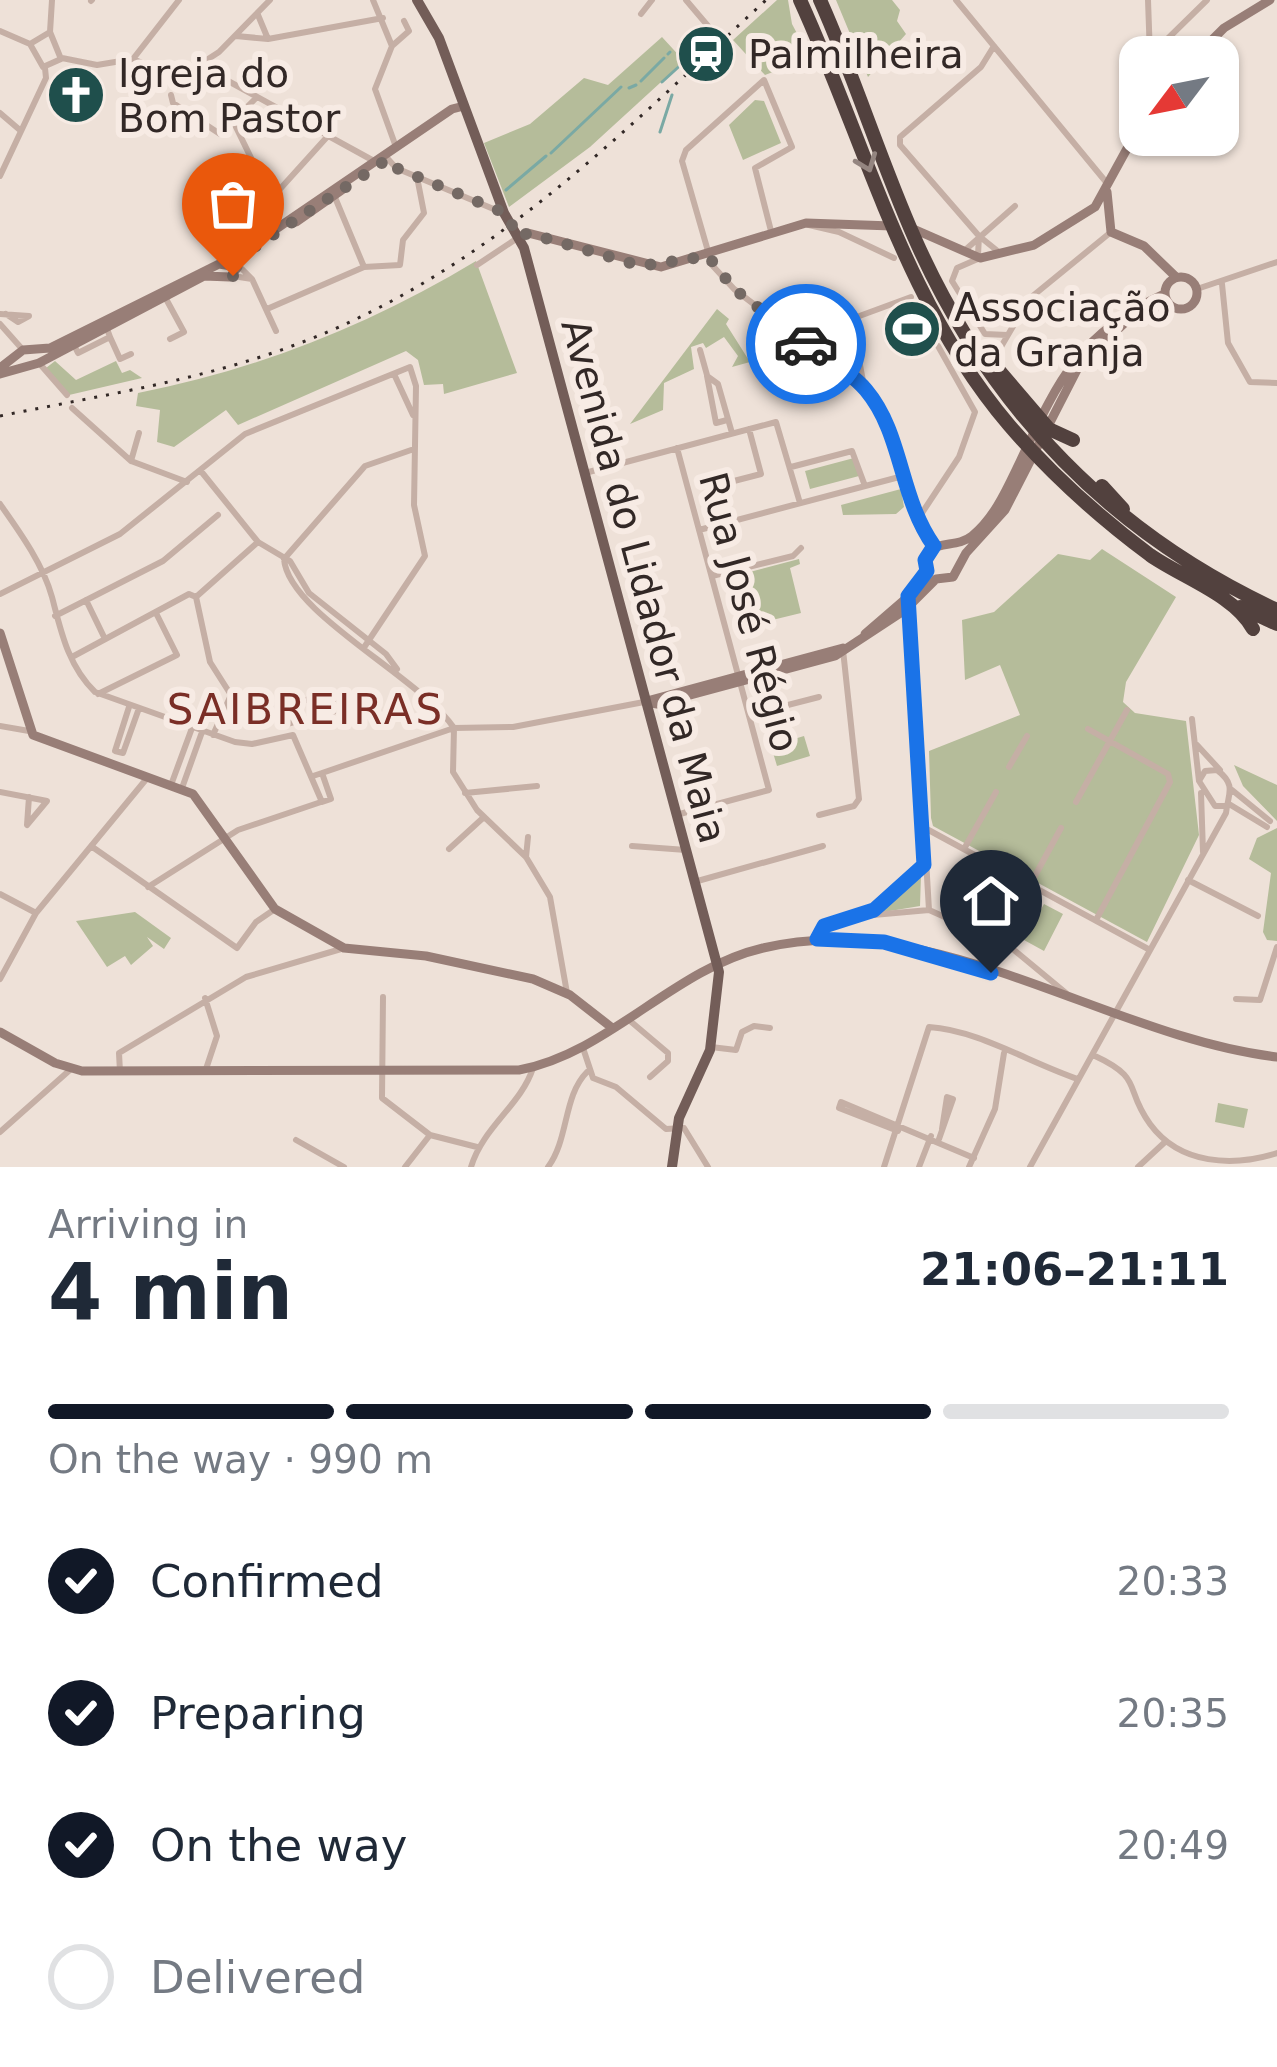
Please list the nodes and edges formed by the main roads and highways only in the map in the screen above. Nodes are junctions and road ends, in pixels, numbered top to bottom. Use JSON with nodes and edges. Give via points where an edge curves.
{"nodes":[{"id":1,"x":417,"y":0,"type":"edge"},
{"id":2,"x":820,"y":0,"type":"edge"},
{"id":3,"x":1270,"y":0,"type":"edge"},
{"id":4,"x":801,"y":3,"type":"edge"},
{"id":5,"x":1216,"y":36,"type":"edge"},
{"id":6,"x":464,"y":106,"type":"junction"},
{"id":7,"x":1126,"y":156,"type":"edge"},
{"id":8,"x":1104,"y":201,"type":"junction"},
{"id":9,"x":518,"y":235,"type":"junction"},
{"id":10,"x":228,"y":268,"type":"junction"},
{"id":11,"x":1176,"y":277,"type":"junction"},
{"id":12,"x":171,"y":292,"type":"junction"},
{"id":13,"x":1167,"y":299,"type":"junction"},
{"id":14,"x":966,"y":340,"type":"junction"},
{"id":15,"x":40,"y":359,"type":"junction"},
{"id":16,"x":0,"y":371,"type":"edge"},
{"id":17,"x":1073,"y":440,"type":"dead end"},
{"id":18,"x":1102,"y":486,"type":"dead end"},
{"id":19,"x":1001,"y":508,"type":"junction"},
{"id":20,"x":950,"y":546,"type":"junction"},
{"id":21,"x":1168,"y":549,"type":"junction"},
{"id":22,"x":961,"y":560,"type":"junction"},
{"id":23,"x":931,"y":575,"type":"junction"},
{"id":24,"x":1214,"y":595,"type":"junction"},
{"id":25,"x":1277,"y":610,"type":"edge"},
{"id":26,"x":1277,"y":624,"type":"edge"},
{"id":27,"x":1253,"y":629,"type":"dead end"},
{"id":28,"x":0,"y":633,"type":"edge"},
{"id":29,"x":646,"y":701,"type":"junction"},
{"id":30,"x":717,"y":963,"type":"junction"},
{"id":31,"x":611,"y":1027,"type":"junction"},
{"id":32,"x":0,"y":1032,"type":"edge"},
{"id":33,"x":1277,"y":1057,"type":"edge"},
{"id":34,"x":672,"y":1167,"type":"edge"}],
"edges":[{"from":1,"to":6,"type":"main road","name":"Avenida do Lidador da Maia"},
{"from":2,"to":14,"type":"highway","via":[[915,240]]},
{"from":3,"to":5,"type":"main road"},
{"from":4,"to":24,"type":"highway","one_way":true,"via":[[897,238],[943,331],[1007,423],[1088,506]]},
{"from":6,"to":9,"type":"main road","name":"Avenida do Lidador da Maia"},
{"from":6,"to":10,"type":"main road"},
{"from":6,"to":10,"type":"main road"},
{"from":7,"to":8,"type":"main road"},
{"from":8,"to":9,"type":"main road","via":[[1075,223],[980,258],[914,228],[806,223],[708,256],[641,266]]},
{"from":8,"to":11,"type":"main road","via":[[1111,232],[1160,258]]},
{"from":9,"to":29,"type":"main road","name":"Avenida do Lidador da Maia"},
{"from":10,"to":12,"type":"main road"},
{"from":11,"to":13,"type":"main road"},
{"from":11,"to":13,"type":"main road","via":[[1197,289],[1189,307]]},
{"from":12,"to":15,"type":"main road"},
{"from":12,"to":15,"type":"main road","via":[[108,331]]},
{"from":13,"to":19,"type":"main road","via":[[1111,333],[1067,375]]},
{"from":14,"to":17,"type":"highway","via":[[1049,429]]},
{"from":14,"to":21,"type":"highway","via":[[1050,450],[1124,520]]},
{"from":15,"to":16,"type":"main road","via":[[23,356]]},
{"from":18,"to":21,"type":"highway"},
{"from":19,"to":20,"type":"main road"},
{"from":19,"to":22,"type":"main road"},
{"from":20,"to":22,"type":"main road"},
{"from":20,"to":23,"type":"main road","via":[[934,546],[925,560]]},
{"from":21,"to":25,"type":"highway"},
{"from":22,"to":23,"type":"main road","via":[[953,577]]},
{"from":23,"to":29,"type":"main road","via":[[843,648]]},
{"from":24,"to":26,"type":"highway"},
{"from":24,"to":27,"type":"highway"},
{"from":28,"to":31,"type":"main road","via":[[29,731],[200,801],[275,909],[344,948],[533,980],[568,994]]},
{"from":29,"to":30,"type":"main road","name":"Avenida do Lidador da Maia"},
{"from":30,"to":31,"type":"main road"},
{"from":30,"to":33,"type":"main road","via":[[817,939],[921,950],[1210,1046]]},
{"from":30,"to":34,"type":"main road","name":"Avenida do Lidador da Maia","via":[[711,1047],[678,1128]]},
{"from":31,"to":32,"type":"main road","via":[[533,1068],[382,1071],[71,1069]]}]}
